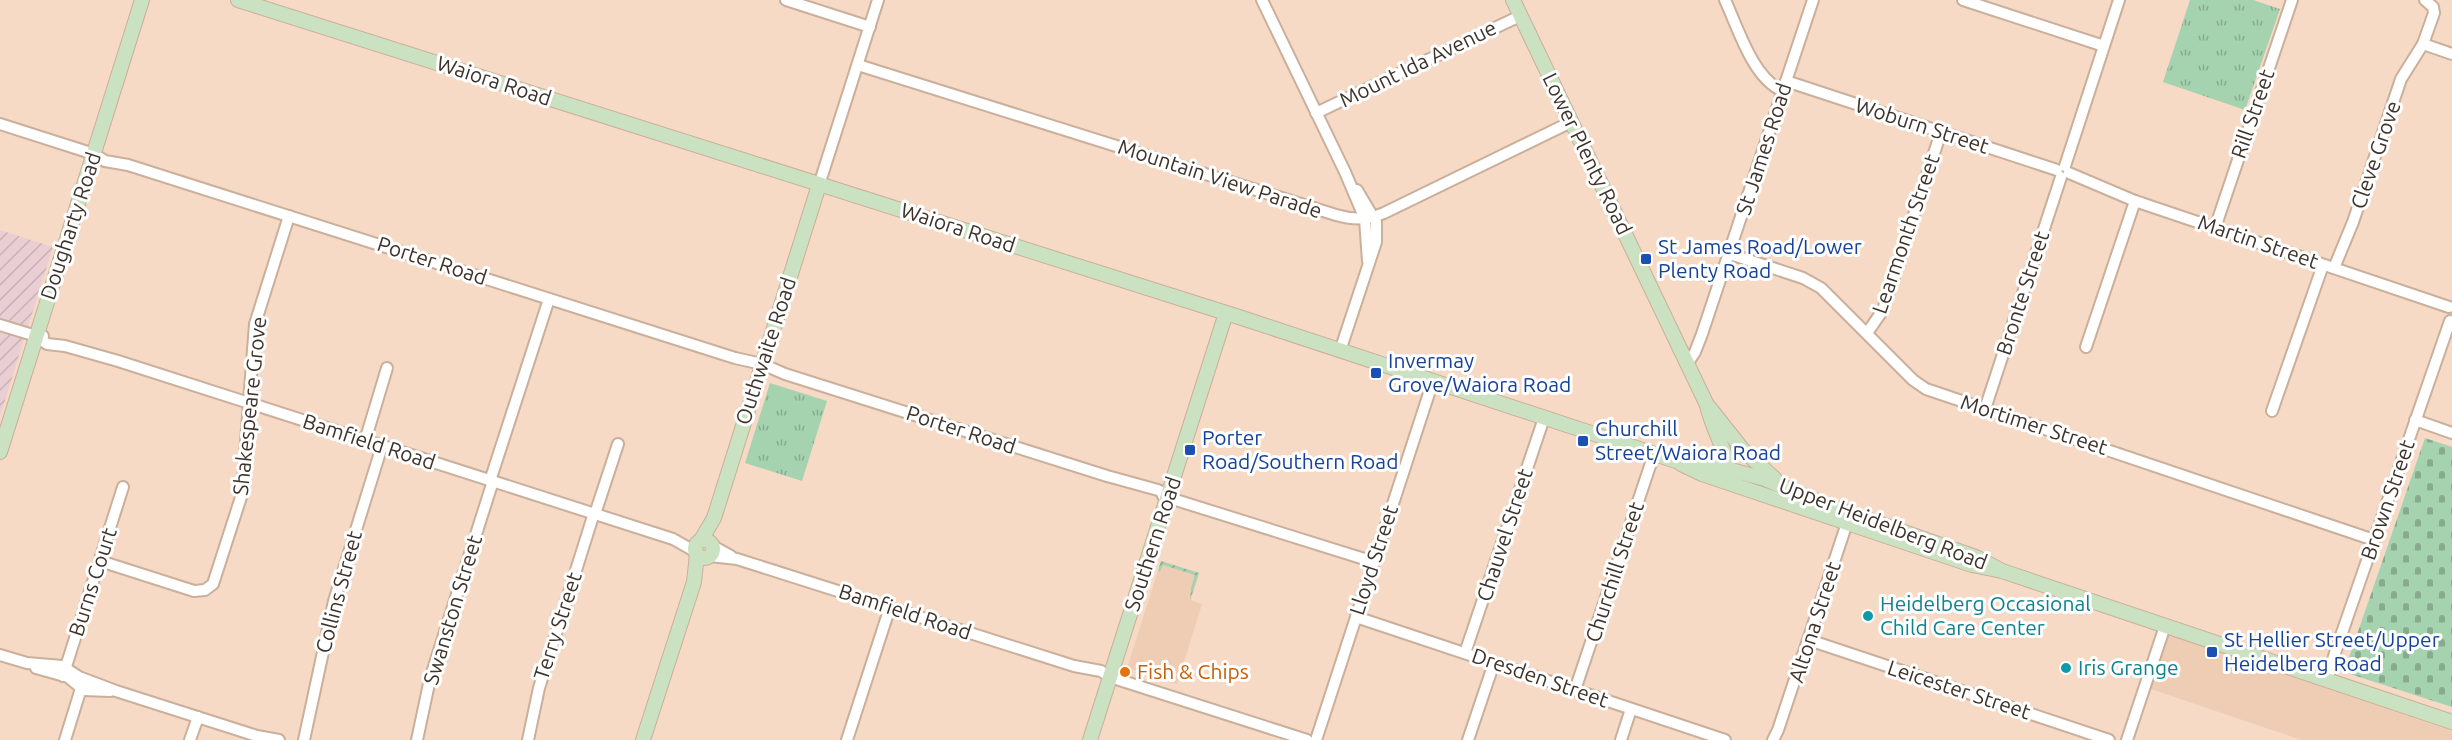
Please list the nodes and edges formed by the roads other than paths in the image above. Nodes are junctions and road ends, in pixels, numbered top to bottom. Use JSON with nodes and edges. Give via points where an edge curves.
{"nodes":[{"id":1,"x":142,"y":0,"type":"edge"},
{"id":2,"x":238,"y":0,"type":"edge"},
{"id":3,"x":786,"y":0,"type":"edge"},
{"id":4,"x":878,"y":0,"type":"edge"},
{"id":5,"x":1262,"y":0,"type":"edge"},
{"id":6,"x":1513,"y":0,"type":"edge"},
{"id":7,"x":1725,"y":0,"type":"edge"},
{"id":8,"x":1813,"y":0,"type":"edge"},
{"id":9,"x":1963,"y":0,"type":"edge"},
{"id":10,"x":2119,"y":0,"type":"edge"},
{"id":11,"x":2292,"y":0,"type":"edge"},
{"id":12,"x":2425,"y":0,"type":"edge"},
{"id":13,"x":1520,"y":16,"type":"junction"},
{"id":14,"x":870,"y":27,"type":"junction"},
{"id":15,"x":2423,"y":44,"type":"junction"},
{"id":16,"x":2104,"y":46,"type":"junction"},
{"id":17,"x":2452,"y":54,"type":"edge"},
{"id":18,"x":858,"y":64,"type":"junction"},
{"id":19,"x":1783,"y":91,"type":"junction"},
{"id":20,"x":1316,"y":113,"type":"junction"},
{"id":21,"x":1571,"y":122,"type":"junction"},
{"id":22,"x":0,"y":124,"type":"edge"},
{"id":23,"x":1941,"y":132,"type":"junction"},
{"id":24,"x":94,"y":154,"type":"junction"},
{"id":25,"x":2063,"y":171,"type":"junction"},
{"id":26,"x":819,"y":185,"type":"junction"},
{"id":27,"x":2135,"y":201,"type":"junction"},
{"id":28,"x":289,"y":216,"type":"junction"},
{"id":29,"x":1369,"y":218,"type":"junction"},
{"id":30,"x":2215,"y":228,"type":"junction"},
{"id":31,"x":1730,"y":254,"type":"junction"},
{"id":32,"x":2328,"y":266,"type":"junction"},
{"id":33,"x":549,"y":299,"type":"junction"},
{"id":34,"x":2450,"y":307,"type":"edge"},
{"id":35,"x":1226,"y":314,"type":"junction"},
{"id":36,"x":2451,"y":321,"type":"edge"},
{"id":37,"x":0,"y":324,"type":"edge"},
{"id":38,"x":1867,"y":333,"type":"junction"},
{"id":39,"x":36,"y":336,"type":"junction"},
{"id":40,"x":2086,"y":347,"type":"dead end"},
{"id":41,"x":1340,"y":351,"type":"junction"},
{"id":42,"x":1687,"y":364,"type":"junction"},
{"id":43,"x":761,"y":366,"type":"junction"},
{"id":44,"x":387,"y":368,"type":"dead end"},
{"id":45,"x":1433,"y":381,"type":"junction"},
{"id":46,"x":248,"y":404,"type":"junction"},
{"id":47,"x":1707,"y":405,"type":"junction"},
{"id":48,"x":1985,"y":409,"type":"junction"},
{"id":49,"x":2272,"y":411,"type":"dead end"},
{"id":50,"x":1544,"y":418,"type":"junction"},
{"id":51,"x":2415,"y":420,"type":"junction"},
{"id":52,"x":2452,"y":433,"type":"edge"},
{"id":53,"x":1733,"y":438,"type":"junction"},
{"id":54,"x":365,"y":441,"type":"junction"},
{"id":55,"x":618,"y":444,"type":"dead end"},
{"id":56,"x":382,"y":446,"type":"junction"},
{"id":57,"x":1720,"y":446,"type":"junction"},
{"id":58,"x":0,"y":452,"type":"edge"},
{"id":59,"x":1654,"y":454,"type":"junction"},
{"id":60,"x":1676,"y":461,"type":"junction"},
{"id":61,"x":1699,"y":463,"type":"junction"},
{"id":62,"x":1734,"y":470,"type":"junction"},
{"id":63,"x":492,"y":481,"type":"junction"},
{"id":64,"x":1734,"y":485,"type":"junction"},
{"id":65,"x":1783,"y":486,"type":"junction"},
{"id":66,"x":123,"y":488,"type":"dead end"},
{"id":67,"x":1168,"y":496,"type":"junction"},
{"id":68,"x":595,"y":514,"type":"junction"},
{"id":69,"x":1849,"y":519,"type":"junction"},
{"id":70,"x":2374,"y":540,"type":"junction"},
{"id":71,"x":704,"y":549,"type":"junction"},
{"id":72,"x":100,"y":561,"type":"junction"},
{"id":73,"x":1374,"y":562,"type":"junction"},
{"id":74,"x":890,"y":607,"type":"junction"},
{"id":75,"x":1356,"y":617,"type":"junction"},
{"id":76,"x":2165,"y":626,"type":"junction"},
{"id":77,"x":1809,"y":640,"type":"junction"},
{"id":78,"x":1466,"y":653,"type":"junction"},
{"id":79,"x":0,"y":654,"type":"edge"},
{"id":80,"x":1494,"y":663,"type":"junction"},
{"id":81,"x":64,"y":671,"type":"junction"},
{"id":82,"x":1110,"y":677,"type":"junction"},
{"id":83,"x":2327,"y":680,"type":"junction"},
{"id":84,"x":83,"y":684,"type":"junction"},
{"id":85,"x":1575,"y":690,"type":"junction"},
{"id":86,"x":1632,"y":709,"type":"junction"},
{"id":87,"x":198,"y":717,"type":"junction"},
{"id":88,"x":2452,"y":722,"type":"edge"},
{"id":89,"x":1776,"y":737,"type":"edge"},
{"id":90,"x":261,"y":738,"type":"edge"},
{"id":91,"x":65,"y":740,"type":"edge"},
{"id":92,"x":190,"y":740,"type":"edge"},
{"id":93,"x":279,"y":740,"type":"edge"},
{"id":94,"x":304,"y":740,"type":"edge"},
{"id":95,"x":417,"y":740,"type":"edge"},
{"id":96,"x":528,"y":740,"type":"edge"},
{"id":97,"x":644,"y":740,"type":"edge"},
{"id":98,"x":847,"y":740,"type":"edge"},
{"id":99,"x":1090,"y":740,"type":"edge"},
{"id":100,"x":1307,"y":740,"type":"edge"},
{"id":101,"x":1316,"y":740,"type":"edge"},
{"id":102,"x":1468,"y":740,"type":"edge"},
{"id":103,"x":1621,"y":740,"type":"edge"},
{"id":104,"x":1725,"y":740,"type":"edge"},
{"id":105,"x":2109,"y":740,"type":"edge"},
{"id":106,"x":2127,"y":740,"type":"edge"}],
"edges":[{"from":1,"to":24,"type":"main road","name":"Dougharty Road"},
{"from":2,"to":26,"type":"main road","name":"Waiora Road"},
{"from":3,"to":14,"type":"street"},
{"from":4,"to":14,"type":"street"},
{"from":5,"to":20,"type":"street"},
{"from":6,"to":13,"type":"main road","name":"Lower Plenty Road"},
{"from":7,"to":19,"type":"street","via":[[1757,67],[1770,84]]},
{"from":8,"to":19,"type":"street","name":"St James Road"},
{"from":9,"to":16,"type":"street"},
{"from":10,"to":16,"type":"street","name":"Bronte Street"},
{"from":11,"to":30,"type":"street","name":"Rill Street"},
{"from":12,"to":15,"type":"street","name":"Cleve Grove","via":[[2434,13]]},
{"from":13,"to":20,"type":"street","name":"Mount Ida Avenue"},
{"from":13,"to":21,"type":"main road","name":"Lower Plenty Road"},
{"from":14,"to":18,"type":"street"},
{"from":15,"to":17,"type":"street"},
{"from":15,"to":32,"type":"street","name":"Cleve Grove","via":[[2401,80],[2353,222]]},
{"from":16,"to":25,"type":"street","name":"Bronte Street"},
{"from":18,"to":26,"type":"street"},
{"from":18,"to":29,"type":"street","name":"Mountain View Parade","via":[[1336,215]]},
{"from":19,"to":23,"type":"street","name":"Woburn Street"},
{"from":19,"to":31,"type":"street","name":"St James Road"},
{"from":20,"to":29,"type":"street"},
{"from":21,"to":29,"type":"street"},
{"from":21,"to":42,"type":"main road","name":"Lower Plenty Road"},
{"from":22,"to":24,"type":"street","name":"Porter Road"},
{"from":23,"to":25,"type":"street","name":"Woburn Street"},
{"from":23,"to":38,"type":"street","name":"Learmonth Street","via":[[1883,310]]},
{"from":24,"to":28,"type":"street","name":"Porter Road","via":[[108,154],[128,165]]},
{"from":24,"to":39,"type":"main road","name":"Dougharty Road"},
{"from":25,"to":27,"type":"street","name":"Martin Street"},
{"from":25,"to":48,"type":"street","name":"Bronte Street"},
{"from":26,"to":35,"type":"main road","name":"Waiora Road"},
{"from":26,"to":43,"type":"main road","name":"Outhwaite Road"},
{"from":27,"to":30,"type":"street","name":"Martin Street"},
{"from":27,"to":40,"type":"street"},
{"from":28,"to":33,"type":"street","name":"Porter Road"},
{"from":28,"to":46,"type":"street","name":"Shakespeare Grove","via":[[255,324]]},
{"from":29,"to":41,"type":"street","via":[[1376,242]]},
{"from":30,"to":32,"type":"street","name":"Martin Street"},
{"from":31,"to":38,"type":"street","name":"Mortimer Street","via":[[1816,284]]},
{"from":31,"to":42,"type":"street","name":"St James Road","via":[[1702,334]]},
{"from":32,"to":34,"type":"street","name":"Martin Street"},
{"from":32,"to":49,"type":"street","name":"Cleve Grove"},
{"from":33,"to":43,"type":"street","name":"Porter Road"},
{"from":33,"to":63,"type":"street","name":"Swanston Street"},
{"from":34,"to":36,"type":"street","via":[[2446,315]]},
{"from":35,"to":41,"type":"main road","name":"Waiora Road"},
{"from":35,"to":67,"type":"main road","name":"Southern Road"},
{"from":36,"to":51,"type":"street","name":"Brown Street"},
{"from":37,"to":39,"type":"street","name":"Bamfield Road"},
{"from":38,"to":48,"type":"street","name":"Mortimer Street","via":[[1920,385]]},
{"from":39,"to":46,"type":"street","name":"Bamfield Road","via":[[49,337],[65,346]]},
{"from":39,"to":58,"type":"main road","name":"Dougharty Road"},
{"from":41,"to":45,"type":"main road","name":"Waiora Road"},
{"from":42,"to":47,"type":"main road","name":"Lower Plenty Road"},
{"from":43,"to":67,"type":"street","name":"Porter Road","via":[[1137,486],[1158,489]]},
{"from":43,"to":71,"type":"main road","name":"Outhwaite Road"},
{"from":44,"to":54,"type":"street"},
{"from":45,"to":50,"type":"main road","name":"Waiora Road"},
{"from":45,"to":73,"type":"street","name":"Lloyd Street"},
{"from":46,"to":54,"type":"street","name":"Bamfield Road"},
{"from":46,"to":72,"type":"street","name":"Shakespeare Grove","via":[[242,494],[210,587],[194,591]]},
{"from":47,"to":53,"type":"main road","name":"Lower Plenty Road"},
{"from":47,"to":57,"type":"main road","name":"Lower Plenty Road"},
{"from":48,"to":70,"type":"street","name":"Mortimer Street"},
{"from":50,"to":59,"type":"main road","name":"Waiora Road"},
{"from":50,"to":78,"type":"street","name":"Chauvel Street"},
{"from":51,"to":52,"type":"street"},
{"from":51,"to":70,"type":"street","name":"Brown Street"},
{"from":53,"to":62,"type":"main road","via":[[1740,456]]},
{"from":53,"to":65,"type":"main road","name":"Lower Plenty Road"},
{"from":54,"to":56,"type":"street","name":"Bamfield Road"},
{"from":55,"to":68,"type":"street","name":"Terry Street"},
{"from":56,"to":63,"type":"street","name":"Bamfield Road"},
{"from":56,"to":94,"type":"street","name":"Collins Street","via":[[336,591]]},
{"from":57,"to":61,"type":"main road","via":[[1711,459]]},
{"from":57,"to":62,"type":"main road","name":"Lower Plenty Road"},
{"from":59,"to":60,"type":"main road","name":"Waiora Road"},
{"from":59,"to":85,"type":"street","name":"Churchill Street"},
{"from":60,"to":61,"type":"main road","name":"Waiora Road"},
{"from":60,"to":64,"type":"main road","name":"Waiora Road"},
{"from":61,"to":62,"type":"main road","name":"Waiora Road"},
{"from":62,"to":64,"type":"main road"},
{"from":62,"to":65,"type":"main road","name":"Upper Heidelberg Road"},
{"from":63,"to":68,"type":"street","name":"Bamfield Road"},
{"from":63,"to":95,"type":"street","name":"Swanston Street","via":[[430,679]]},
{"from":64,"to":69,"type":"main road","name":"Upper Heidelberg Road"},
{"from":65,"to":69,"type":"main road","name":"Upper Heidelberg Road"},
{"from":66,"to":72,"type":"street","name":"Burns Court"},
{"from":67,"to":73,"type":"street","name":"Porter Road"},
{"from":67,"to":82,"type":"main road","name":"Southern Road"},
{"from":68,"to":71,"type":"street","name":"Bamfield Road"},
{"from":68,"to":96,"type":"street","name":"Terry Street","via":[[539,688]]},
{"from":69,"to":76,"type":"main road","name":"Upper Heidelberg Road","via":[[1976,557],[2002,571]]},
{"from":69,"to":77,"type":"street","name":"Altona Street"},
{"from":70,"to":83,"type":"street","name":"Brown Street"},
{"from":71,"to":74,"type":"street","name":"Bamfield Road"},
{"from":71,"to":97,"type":"main road","name":"Outhwaite Road"},
{"from":72,"to":81,"type":"street","name":"Burns Court"},
{"from":73,"to":75,"type":"street","name":"Lloyd Street"},
{"from":74,"to":82,"type":"street","name":"Bamfield Road"},
{"from":74,"to":98,"type":"street"},
{"from":75,"to":78,"type":"street","name":"Dresden Street"},
{"from":75,"to":101,"type":"street","name":"Lloyd Street"},
{"from":76,"to":83,"type":"main road","name":"Upper Heidelberg Road"},
{"from":76,"to":106,"type":"street"},
{"from":77,"to":89,"type":"street","name":"Altona Street"},
{"from":77,"to":105,"type":"street","name":"Leicester Street"},
{"from":78,"to":80,"type":"street","name":"Dresden Street"},
{"from":79,"to":81,"type":"street","via":[[39,670]]},
{"from":80,"to":85,"type":"street","name":"Dresden Street"},
{"from":80,"to":102,"type":"street"},
{"from":81,"to":84,"type":"street"},
{"from":82,"to":99,"type":"main road","name":"Southern Road"},
{"from":82,"to":100,"type":"street","name":"Bamfield Road"},
{"from":83,"to":88,"type":"main road","name":"Upper Heidelberg Road"},
{"from":84,"to":87,"type":"street","via":[[104,685]]},
{"from":84,"to":91,"type":"street"},
{"from":85,"to":86,"type":"street","name":"Dresden Street"},
{"from":86,"to":103,"type":"street"},
{"from":86,"to":104,"type":"street","name":"Dresden Street"},
{"from":87,"to":90,"type":"street"},
{"from":87,"to":92,"type":"street"},
{"from":90,"to":93,"type":"street"}]}
